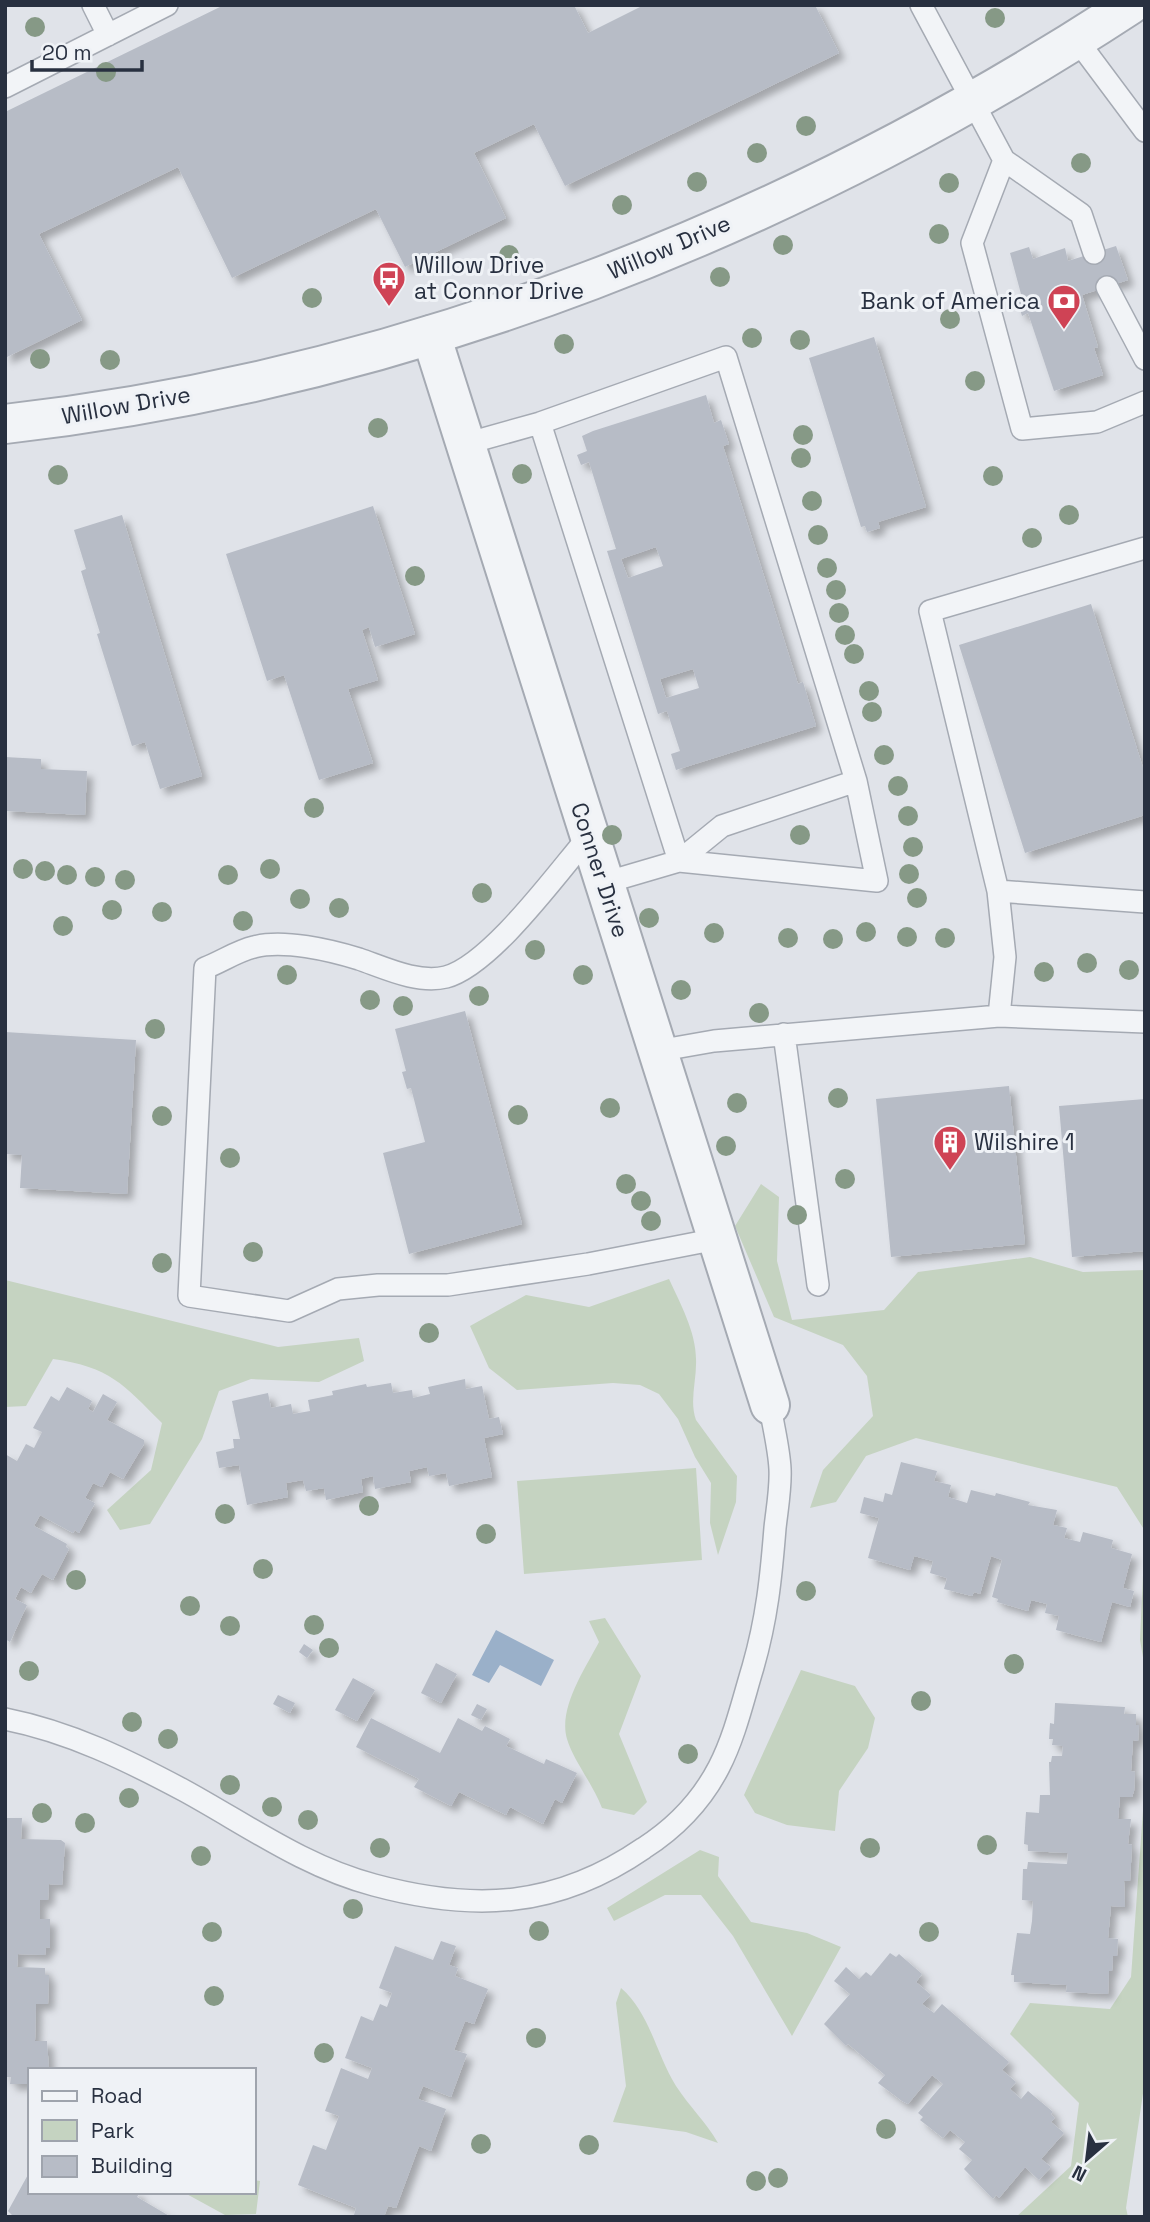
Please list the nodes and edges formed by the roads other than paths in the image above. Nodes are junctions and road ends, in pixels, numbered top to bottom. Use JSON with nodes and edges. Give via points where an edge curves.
{"nodes":[{"id":1,"x":93,"y":5,"type":"edge"},
{"id":2,"x":167,"y":5,"type":"edge"},
{"id":3,"x":921,"y":5,"type":"edge"},
{"id":4,"x":1130,"y":5,"type":"edge"},
{"id":5,"x":108,"y":35,"type":"junction"},
{"id":6,"x":1077,"y":40,"type":"junction"},
{"id":7,"x":5,"y":87,"type":"edge"},
{"id":8,"x":971,"y":103,"type":"junction"},
{"id":9,"x":1145,"y":131,"type":"edge"},
{"id":10,"x":1004,"y":160,"type":"junction"},
{"id":11,"x":1094,"y":253,"type":"dead end"},
{"id":12,"x":1107,"y":287,"type":"dead end"},
{"id":13,"x":431,"y":335,"type":"junction"},
{"id":14,"x":1145,"y":359,"type":"edge"},
{"id":15,"x":1145,"y":402,"type":"edge"},
{"id":16,"x":540,"y":423,"type":"junction"},
{"id":17,"x":5,"y":424,"type":"edge"},
{"id":18,"x":465,"y":444,"type":"junction"},
{"id":19,"x":1145,"y":548,"type":"edge"},
{"id":20,"x":856,"y":781,"type":"junction"},
{"id":21,"x":589,"y":836,"type":"junction"},
{"id":22,"x":679,"y":861,"type":"junction"},
{"id":23,"x":604,"y":883,"type":"junction"},
{"id":24,"x":998,"y":891,"type":"junction"},
{"id":25,"x":1145,"y":902,"type":"edge"},
{"id":26,"x":999,"y":1016,"type":"junction"},
{"id":27,"x":1145,"y":1022,"type":"edge"},
{"id":28,"x":784,"y":1034,"type":"junction"},
{"id":29,"x":657,"y":1051,"type":"junction"},
{"id":30,"x":717,"y":1239,"type":"junction"},
{"id":31,"x":818,"y":1285,"type":"dead end"},
{"id":32,"x":770,"y":1405,"type":"joint"},
{"id":33,"x":5,"y":1719,"type":"edge"}],
"edges":[{"from":1,"to":5,"type":"lane"},
{"from":2,"to":5,"type":"lane"},
{"from":3,"to":8,"type":"lane"},
{"from":4,"to":6,"type":"street","name":"Willow Drive"},
{"from":5,"to":7,"type":"lane"},
{"from":6,"to":8,"type":"street","name":"Willow Drive"},
{"from":6,"to":9,"type":"lane"},
{"from":8,"to":10,"type":"lane"},
{"from":8,"to":13,"type":"street","name":"Willow Drive","via":[[678,244],[556,294]]},
{"from":10,"to":11,"type":"lane","via":[[1081,214]]},
{"from":10,"to":15,"type":"lane","via":[[972,243],[1022,429],[1097,422]]},
{"from":12,"to":14,"type":"lane"},
{"from":13,"to":17,"type":"street","name":"Willow Drive","via":[[151,403]]},
{"from":13,"to":18,"type":"street","name":"Conner Drive"},
{"from":16,"to":18,"type":"lane"},
{"from":16,"to":20,"type":"lane","via":[[726,357]]},
{"from":16,"to":22,"type":"lane"},
{"from":18,"to":21,"type":"street","name":"Conner Drive"},
{"from":19,"to":24,"type":"lane","via":[[930,611]]},
{"from":20,"to":22,"type":"lane","via":[[722,826]]},
{"from":20,"to":22,"type":"lane","via":[[877,881]]},
{"from":21,"to":23,"type":"street","name":"Conner Drive"},
{"from":21,"to":30,"type":"lane","via":[[495,945],[446,977],[392,972],[304,946],[254,946],[205,968],[189,1296],[289,1311],[338,1289],[448,1286]]},
{"from":22,"to":23,"type":"lane"},
{"from":23,"to":29,"type":"street","name":"Conner Drive"},
{"from":24,"to":25,"type":"lane"},
{"from":24,"to":26,"type":"lane","via":[[1005,957]]},
{"from":26,"to":27,"type":"lane"},
{"from":26,"to":28,"type":"lane"},
{"from":28,"to":29,"type":"lane"},
{"from":28,"to":31,"type":"lane"},
{"from":29,"to":30,"type":"street","name":"Conner Drive"},
{"from":30,"to":32,"type":"street","name":"Conner Drive"},
{"from":32,"to":33,"type":"lane","via":[[780,1469],[767,1618],[735,1728],[699,1799],[664,1835],[574,1888],[518,1899],[469,1901],[372,1885],[324,1868],[87,1742]]}]}
